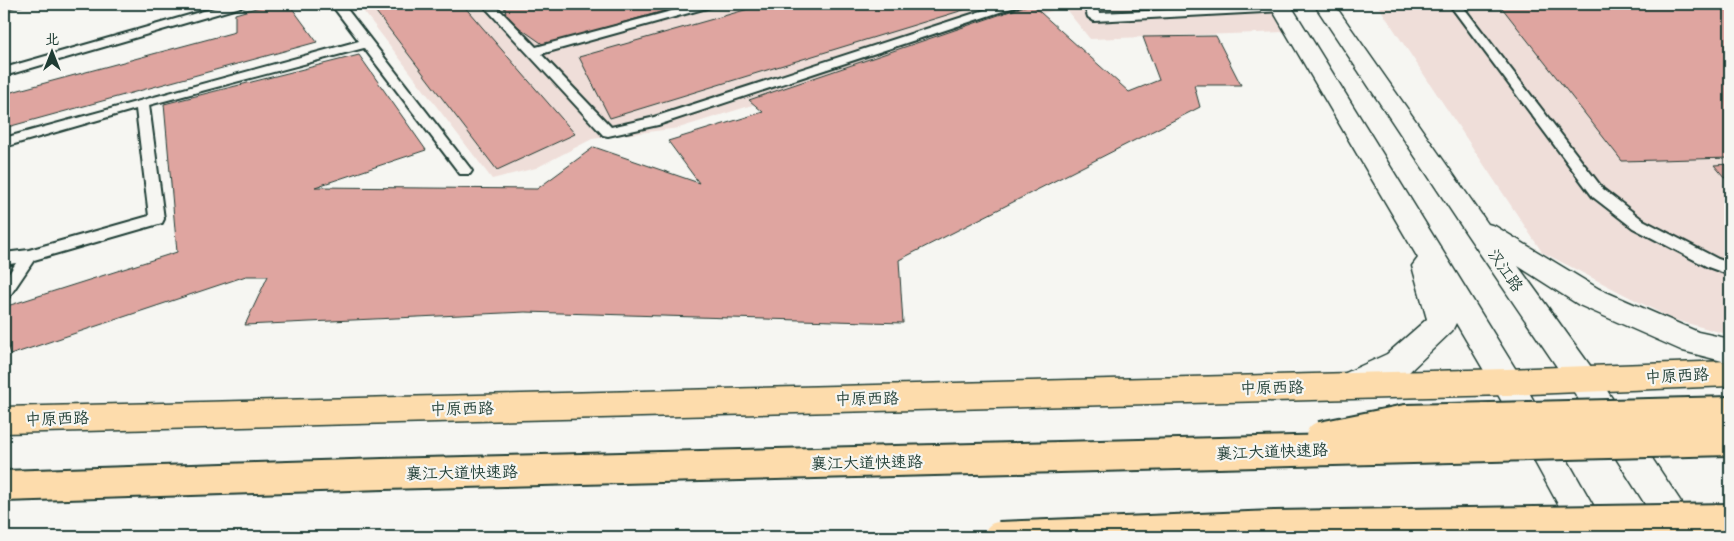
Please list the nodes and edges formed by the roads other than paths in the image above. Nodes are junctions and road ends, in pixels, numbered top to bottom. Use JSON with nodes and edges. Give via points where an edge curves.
{"nodes":[{"id":1,"x":240,"y":4,"type":"edge"},
{"id":2,"x":337,"y":4,"type":"edge"},
{"id":3,"x":488,"y":4,"type":"edge"},
{"id":4,"x":710,"y":4,"type":"edge"},
{"id":5,"x":1014,"y":4,"type":"edge"},
{"id":6,"x":1090,"y":4,"type":"edge"},
{"id":7,"x":1324,"y":4,"type":"edge"},
{"id":8,"x":1455,"y":4,"type":"edge"},
{"id":9,"x":226,"y":6,"type":"edge"},
{"id":10,"x":1281,"y":6,"type":"edge"},
{"id":11,"x":367,"y":43,"type":"junction"},
{"id":12,"x":533,"y":52,"type":"junction"},
{"id":13,"x":4,"y":72,"type":"edge"},
{"id":14,"x":142,"y":103,"type":"junction"},
{"id":15,"x":4,"y":142,"type":"edge"},
{"id":16,"x":465,"y":171,"type":"dead end"},
{"id":17,"x":1475,"y":226,"type":"junction"},
{"id":18,"x":1416,"y":233,"type":"junction"},
{"id":19,"x":29,"y":256,"type":"junction"},
{"id":20,"x":4,"y":259,"type":"edge"},
{"id":21,"x":1730,"y":269,"type":"edge"},
{"id":22,"x":4,"y":293,"type":"edge"},
{"id":23,"x":1730,"y":350,"type":"edge"},
{"id":24,"x":1730,"y":373,"type":"edge"},
{"id":25,"x":1583,"y":380,"type":"junction"},
{"id":26,"x":1508,"y":382,"type":"junction"},
{"id":27,"x":1350,"y":385,"type":"junction"},
{"id":28,"x":1730,"y":412,"type":"edge"},
{"id":29,"x":4,"y":420,"type":"edge"},
{"id":30,"x":1730,"y":440,"type":"edge"},
{"id":31,"x":1249,"y":452,"type":"junction"},
{"id":32,"x":4,"y":486,"type":"edge"},
{"id":33,"x":1730,"y":519,"type":"edge"},
{"id":34,"x":999,"y":537,"type":"edge"},
{"id":35,"x":1594,"y":537,"type":"edge"},
{"id":36,"x":1685,"y":537,"type":"edge"}],
"edges":[{"from":1,"to":9,"type":"lane"},
{"from":2,"to":11,"type":"lane"},
{"from":3,"to":12,"type":"lane"},
{"from":4,"to":12,"type":"lane"},
{"from":5,"to":12,"type":"lane","via":[[653,122],[608,132]]},
{"from":6,"to":10,"type":"lane","via":[[1094,17]]},
{"from":7,"to":17,"type":"main road","name":"汉江路"},
{"from":8,"to":21,"type":"lane","via":[[1598,193],[1638,224]]},
{"from":9,"to":13,"type":"lane"},
{"from":10,"to":18,"type":"main road"},
{"from":11,"to":14,"type":"lane"},
{"from":11,"to":16,"type":"lane"},
{"from":14,"to":15,"type":"lane"},
{"from":14,"to":19,"type":"lane","via":[[157,219]]},
{"from":17,"to":23,"type":"main road","via":[[1589,297],[1693,343]]},
{"from":17,"to":25,"type":"main road","name":"汉江路"},
{"from":18,"to":26,"type":"main road"},
{"from":18,"to":27,"type":"main road","via":[[1442,323],[1398,363]]},
{"from":19,"to":20,"type":"lane"},
{"from":19,"to":22,"type":"lane"},
{"from":24,"to":25,"type":"main road","name":"中原西路"},
{"from":25,"to":26,"type":"main road","name":"中原西路"},
{"from":25,"to":36,"type":"main road","name":"汉江路"},
{"from":26,"to":27,"type":"main road","name":"中原西路"},
{"from":26,"to":35,"type":"main road"},
{"from":27,"to":29,"type":"main road","name":"中原西路"},
{"from":28,"to":31,"type":"main road","bridge":true,"via":[[1406,420]]},
{"from":30,"to":31,"type":"main road","name":"襄江大道快速路","bridge":true},
{"from":31,"to":32,"type":"main road","name":"襄江大道快速路","bridge":true},
{"from":33,"to":34,"type":"main road","bridge":true,"via":[[1284,526]]}]}
